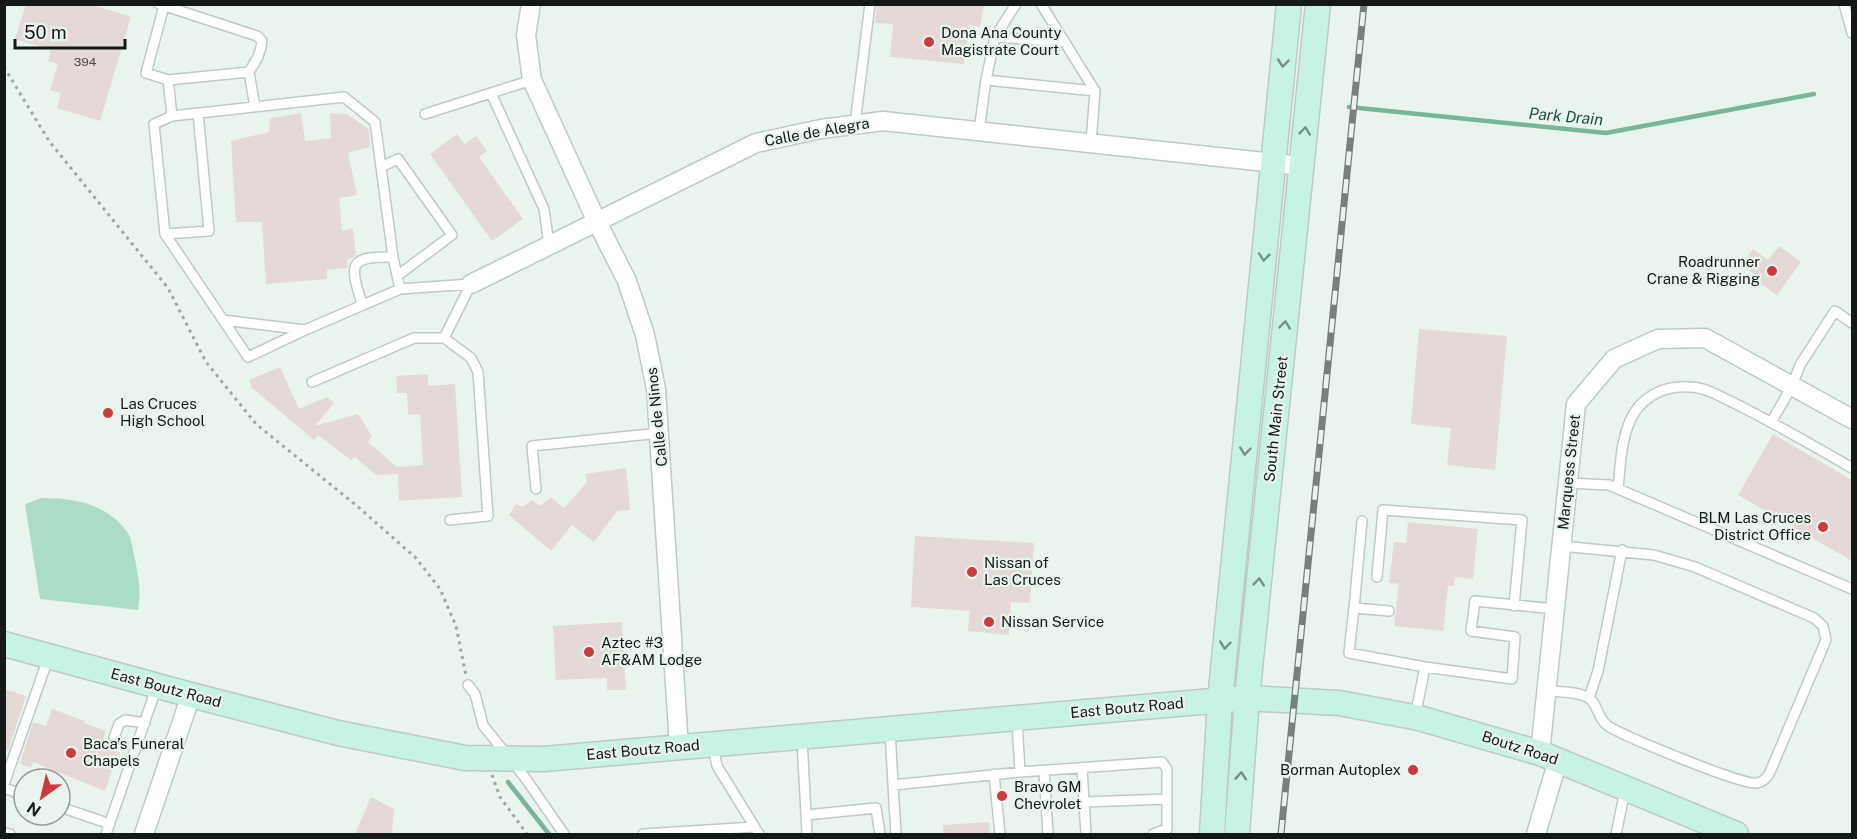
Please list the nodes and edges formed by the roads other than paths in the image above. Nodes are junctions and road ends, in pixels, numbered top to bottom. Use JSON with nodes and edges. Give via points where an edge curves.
{"nodes":[{"id":1,"x":531,"y":4,"type":"edge"},
{"id":2,"x":870,"y":4,"type":"edge"},
{"id":3,"x":1016,"y":4,"type":"edge"},
{"id":4,"x":1041,"y":4,"type":"edge"},
{"id":5,"x":1289,"y":4,"type":"edge"},
{"id":6,"x":1318,"y":4,"type":"edge"},
{"id":7,"x":1844,"y":4,"type":"edge"},
{"id":8,"x":162,"y":5,"type":"edge"},
{"id":9,"x":1852,"y":33,"type":"edge"},
{"id":10,"x":995,"y":37,"type":"junction"},
{"id":11,"x":1065,"y":42,"type":"junction"},
{"id":12,"x":249,"y":72,"type":"junction"},
{"id":13,"x":168,"y":80,"type":"junction"},
{"id":14,"x":532,"y":80,"type":"junction"},
{"id":15,"x":987,"y":81,"type":"junction"},
{"id":16,"x":1095,"y":91,"type":"junction"},
{"id":17,"x":491,"y":93,"type":"junction"},
{"id":18,"x":255,"y":107,"type":"junction"},
{"id":19,"x":198,"y":113,"type":"junction"},
{"id":20,"x":425,"y":114,"type":"dead end"},
{"id":21,"x":172,"y":116,"type":"junction"},
{"id":22,"x":855,"y":124,"type":"junction"},
{"id":23,"x":979,"y":131,"type":"junction"},
{"id":24,"x":1091,"y":143,"type":"junction"},
{"id":25,"x":1274,"y":162,"type":"junction"},
{"id":26,"x":1302,"y":166,"type":"junction"},
{"id":27,"x":381,"y":167,"type":"junction"},
{"id":28,"x":597,"y":222,"type":"junction"},
{"id":29,"x":165,"y":234,"type":"junction"},
{"id":30,"x":549,"y":245,"type":"junction"},
{"id":31,"x":393,"y":257,"type":"junction"},
{"id":32,"x":397,"y":276,"type":"junction"},
{"id":33,"x":471,"y":284,"type":"junction"},
{"id":34,"x":400,"y":289,"type":"junction"},
{"id":35,"x":362,"y":304,"type":"junction"},
{"id":36,"x":223,"y":320,"type":"junction"},
{"id":37,"x":1852,"y":323,"type":"edge"},
{"id":38,"x":305,"y":330,"type":"junction"},
{"id":39,"x":444,"y":338,"type":"junction"},
{"id":40,"x":312,"y":382,"type":"dead end"},
{"id":41,"x":1792,"y":386,"type":"junction"},
{"id":42,"x":1852,"y":419,"type":"edge"},
{"id":43,"x":1772,"y":422,"type":"junction"},
{"id":44,"x":660,"y":434,"type":"junction"},
{"id":45,"x":1852,"y":468,"type":"edge"},
{"id":46,"x":1568,"y":483,"type":"junction"},
{"id":47,"x":537,"y":489,"type":"dead end"},
{"id":48,"x":1618,"y":489,"type":"junction"},
{"id":49,"x":450,"y":520,"type":"dead end"},
{"id":50,"x":1362,"y":521,"type":"dead end"},
{"id":51,"x":1561,"y":546,"type":"junction"},
{"id":52,"x":1622,"y":550,"type":"junction"},
{"id":53,"x":1377,"y":577,"type":"dead end"},
{"id":54,"x":1852,"y":589,"type":"edge"},
{"id":55,"x":1514,"y":606,"type":"junction"},
{"id":56,"x":1354,"y":608,"type":"junction"},
{"id":57,"x":1555,"y":609,"type":"junction"},
{"id":58,"x":1389,"y":611,"type":"dead end"},
{"id":59,"x":4,"y":644,"type":"edge"},
{"id":60,"x":49,"y":656,"type":"junction"},
{"id":61,"x":1425,"y":667,"type":"junction"},
{"id":62,"x":468,"y":685,"type":"road end"},
{"id":63,"x":157,"y":686,"type":"junction"},
{"id":64,"x":1546,"y":691,"type":"junction"},
{"id":65,"x":191,"y":696,"type":"junction"},
{"id":66,"x":1247,"y":698,"type":"junction"},
{"id":67,"x":1589,"y":698,"type":"junction"},
{"id":68,"x":1220,"y":700,"type":"junction"},
{"id":69,"x":1294,"y":700,"type":"joint"},
{"id":70,"x":1415,"y":717,"type":"junction"},
{"id":71,"x":1017,"y":718,"type":"junction"},
{"id":72,"x":145,"y":723,"type":"junction"},
{"id":73,"x":890,"y":729,"type":"junction"},
{"id":74,"x":802,"y":736,"type":"junction"},
{"id":75,"x":114,"y":738,"type":"dead end"},
{"id":76,"x":713,"y":744,"type":"junction"},
{"id":77,"x":679,"y":747,"type":"junction"},
{"id":78,"x":1549,"y":756,"type":"junction"},
{"id":79,"x":498,"y":759,"type":"junction"},
{"id":80,"x":1082,"y":768,"type":"junction"},
{"id":81,"x":1044,"y":771,"type":"junction"},
{"id":82,"x":1020,"y":772,"type":"junction"},
{"id":83,"x":994,"y":774,"type":"junction"},
{"id":84,"x":893,"y":785,"type":"junction"},
{"id":85,"x":4,"y":786,"type":"edge"},
{"id":86,"x":1626,"y":789,"type":"junction"},
{"id":87,"x":1167,"y":799,"type":"junction"},
{"id":88,"x":1084,"y":802,"type":"junction"},
{"id":89,"x":72,"y":811,"type":"edge"},
{"id":90,"x":806,"y":815,"type":"junction"},
{"id":91,"x":110,"y":824,"type":"junction"},
{"id":92,"x":757,"y":831,"type":"edge"},
{"id":93,"x":708,"y":832,"type":"edge"},
{"id":94,"x":4,"y":833,"type":"edge"},
{"id":95,"x":9,"y":834,"type":"edge"},
{"id":96,"x":106,"y":834,"type":"edge"},
{"id":97,"x":144,"y":834,"type":"edge"},
{"id":98,"x":564,"y":834,"type":"edge"},
{"id":99,"x":643,"y":834,"type":"edge"},
{"id":100,"x":807,"y":834,"type":"edge"},
{"id":101,"x":880,"y":834,"type":"edge"},
{"id":102,"x":896,"y":834,"type":"edge"},
{"id":103,"x":1000,"y":834,"type":"edge"},
{"id":104,"x":1048,"y":834,"type":"edge"},
{"id":105,"x":1086,"y":834,"type":"edge"},
{"id":106,"x":1153,"y":834,"type":"edge"},
{"id":107,"x":1212,"y":834,"type":"edge"},
{"id":108,"x":1237,"y":834,"type":"edge"},
{"id":109,"x":1536,"y":834,"type":"edge"},
{"id":110,"x":1616,"y":834,"type":"edge"},
{"id":111,"x":1736,"y":834,"type":"edge"}],
"edges":[{"from":1,"to":14,"type":"street","name":"Calle de Ninos","via":[[526,35]]},
{"from":2,"to":22,"type":"lane"},
{"from":3,"to":10,"type":"lane"},
{"from":4,"to":11,"type":"lane"},
{"from":5,"to":25,"type":"main road","name":"South Main Street","one_way":true},
{"from":26,"to":6,"type":"main road","name":"South Main Street","one_way":true},
{"from":7,"to":9,"type":"lane"},
{"from":8,"to":12,"type":"lane","via":[[257,36],[261,47]]},
{"from":8,"to":13,"type":"lane","via":[[146,73]]},
{"from":10,"to":11,"type":"lane"},
{"from":10,"to":15,"type":"lane"},
{"from":11,"to":16,"type":"lane"},
{"from":12,"to":13,"type":"lane"},
{"from":12,"to":18,"type":"lane"},
{"from":13,"to":21,"type":"lane"},
{"from":14,"to":17,"type":"lane"},
{"from":14,"to":28,"type":"street","name":"Calle de Ninos"},
{"from":15,"to":16,"type":"lane"},
{"from":15,"to":23,"type":"lane"},
{"from":16,"to":24,"type":"lane"},
{"from":17,"to":20,"type":"lane"},
{"from":17,"to":30,"type":"lane","via":[[544,209]]},
{"from":18,"to":19,"type":"lane"},
{"from":18,"to":27,"type":"lane","via":[[344,97],[375,122]]},
{"from":19,"to":21,"type":"lane"},
{"from":19,"to":29,"type":"lane","via":[[209,231]]},
{"from":21,"to":29,"type":"lane","via":[[154,124]]},
{"from":22,"to":23,"type":"street","name":"Calle de Alegra","via":[[883,121]]},
{"from":22,"to":28,"type":"street","name":"Calle de Alegra","via":[[756,143]]},
{"from":23,"to":24,"type":"street","name":"Calle de Alegra"},
{"from":24,"to":25,"type":"street","name":"Calle de Alegra"},
{"from":25,"to":26,"type":"street","name":"Calle de Alegra"},
{"from":25,"to":68,"type":"main road","name":"South Main Street","one_way":true},
{"from":66,"to":26,"type":"main road","name":"South Main Street","one_way":true},
{"from":27,"to":31,"type":"lane"},
{"from":27,"to":32,"type":"lane","via":[[398,159],[452,235]]},
{"from":28,"to":30,"type":"street","name":"Calle de Alegra"},
{"from":28,"to":44,"type":"street","name":"Calle de Ninos","via":[[627,281],[645,335]]},
{"from":29,"to":36,"type":"lane"},
{"from":30,"to":33,"type":"street","name":"Calle de Alegra"},
{"from":31,"to":32,"type":"lane"},
{"from":31,"to":35,"type":"lane","via":[[368,257],[356,264],[352,273]]},
{"from":32,"to":34,"type":"lane"},
{"from":33,"to":34,"type":"lane"},
{"from":33,"to":39,"type":"lane"},
{"from":34,"to":35,"type":"lane"},
{"from":35,"to":38,"type":"lane"},
{"from":36,"to":38,"type":"lane"},
{"from":36,"to":38,"type":"lane","via":[[248,357]]},
{"from":37,"to":41,"type":"lane","via":[[1835,311],[1800,365]]},
{"from":39,"to":40,"type":"lane","via":[[414,338]]},
{"from":39,"to":49,"type":"lane","via":[[471,358],[478,372],[488,516]]},
{"from":41,"to":42,"type":"street","name":"Marquess Street"},
{"from":41,"to":43,"type":"lane"},
{"from":41,"to":46,"type":"street","name":"Marquess Street","via":[[1705,339],[1658,339],[1614,359],[1576,404]]},
{"from":43,"to":45,"type":"lane"},
{"from":43,"to":48,"type":"lane","via":[[1707,390],[1667,388],[1639,406],[1628,424]]},
{"from":44,"to":47,"type":"lane","via":[[532,446]]},
{"from":44,"to":77,"type":"street","name":"Calle de Ninos"},
{"from":46,"to":48,"type":"lane"},
{"from":46,"to":51,"type":"street","name":"Marquess Street"},
{"from":48,"to":54,"type":"lane"},
{"from":50,"to":56,"type":"lane"},
{"from":51,"to":52,"type":"lane"},
{"from":51,"to":57,"type":"street","name":"Marquess Street"},
{"from":52,"to":67,"type":"lane"},
{"from":52,"to":67,"type":"lane","via":[[1695,567],[1762,595],[1814,618],[1823,626],[1826,640],[1770,772],[1755,784],[1736,780],[1606,725]]},
{"from":53,"to":55,"type":"lane","via":[[1383,510],[1522,520]]},
{"from":55,"to":57,"type":"lane"},
{"from":55,"to":61,"type":"lane","via":[[1474,601],[1471,631],[1515,637],[1512,679]]},
{"from":56,"to":58,"type":"lane"},
{"from":56,"to":61,"type":"lane","via":[[1349,653]]},
{"from":57,"to":64,"type":"street","name":"Marquess Street"},
{"from":59,"to":60,"type":"main road","name":"East Boutz Road"},
{"from":60,"to":63,"type":"main road","name":"East Boutz Road"},
{"from":60,"to":85,"type":"lane"},
{"from":61,"to":70,"type":"lane"},
{"from":62,"to":79,"type":"lane","via":[[475,694]]},
{"from":63,"to":65,"type":"main road","name":"East Boutz Road"},
{"from":63,"to":72,"type":"lane"},
{"from":64,"to":67,"type":"lane"},
{"from":64,"to":78,"type":"street","name":"Marquess Street"},
{"from":65,"to":79,"type":"main road","name":"East Boutz Road","via":[[338,733],[465,758]]},
{"from":65,"to":97,"type":"street"},
{"from":66,"to":68,"type":"main road","name":"East Boutz Road"},
{"from":66,"to":69,"type":"main road","name":"East Boutz Road"},
{"from":108,"to":66,"type":"main road","name":"South Main Street","one_way":true},
{"from":68,"to":71,"type":"main road","name":"East Boutz Road"},
{"from":68,"to":107,"type":"main road","name":"South Main Street"},
{"from":69,"to":70,"type":"main road","name":"Boutz Road"},
{"from":70,"to":78,"type":"main road","name":"Boutz Road"},
{"from":71,"to":73,"type":"main road","name":"East Boutz Road"},
{"from":71,"to":82,"type":"lane"},
{"from":72,"to":75,"type":"lane","via":[[125,720],[119,724]]},
{"from":72,"to":91,"type":"lane"},
{"from":73,"to":74,"type":"main road","name":"East Boutz Road"},
{"from":73,"to":84,"type":"lane"},
{"from":74,"to":76,"type":"main road","name":"East Boutz Road"},
{"from":74,"to":90,"type":"lane"},
{"from":76,"to":77,"type":"main road","name":"East Boutz Road"},
{"from":76,"to":92,"type":"lane","via":[[717,766]]},
{"from":77,"to":79,"type":"main road","name":"East Boutz Road","via":[[544,759]]},
{"from":78,"to":86,"type":"main road","name":"Boutz Road"},
{"from":78,"to":109,"type":"street","name":"Marquess Street"},
{"from":79,"to":98,"type":"lane","via":[[526,779]]},
{"from":80,"to":81,"type":"lane"},
{"from":80,"to":87,"type":"lane","via":[[1162,762],[1167,769]]},
{"from":80,"to":88,"type":"lane"},
{"from":81,"to":82,"type":"lane"},
{"from":81,"to":104,"type":"lane"},
{"from":82,"to":83,"type":"lane"},
{"from":83,"to":84,"type":"lane"},
{"from":83,"to":103,"type":"lane"},
{"from":84,"to":102,"type":"lane"},
{"from":86,"to":110,"type":"lane"},
{"from":86,"to":111,"type":"main road","name":"Boutz Road"},
{"from":87,"to":88,"type":"lane"},
{"from":87,"to":106,"type":"lane","via":[[1167,828]]},
{"from":88,"to":105,"type":"lane"},
{"from":89,"to":91,"type":"lane"},
{"from":90,"to":100,"type":"lane"},
{"from":90,"to":101,"type":"lane","via":[[876,808]]},
{"from":91,"to":96,"type":"lane"},
{"from":92,"to":93,"type":"lane"},
{"from":93,"to":99,"type":"lane"},
{"from":94,"to":95,"type":"lane"}]}
